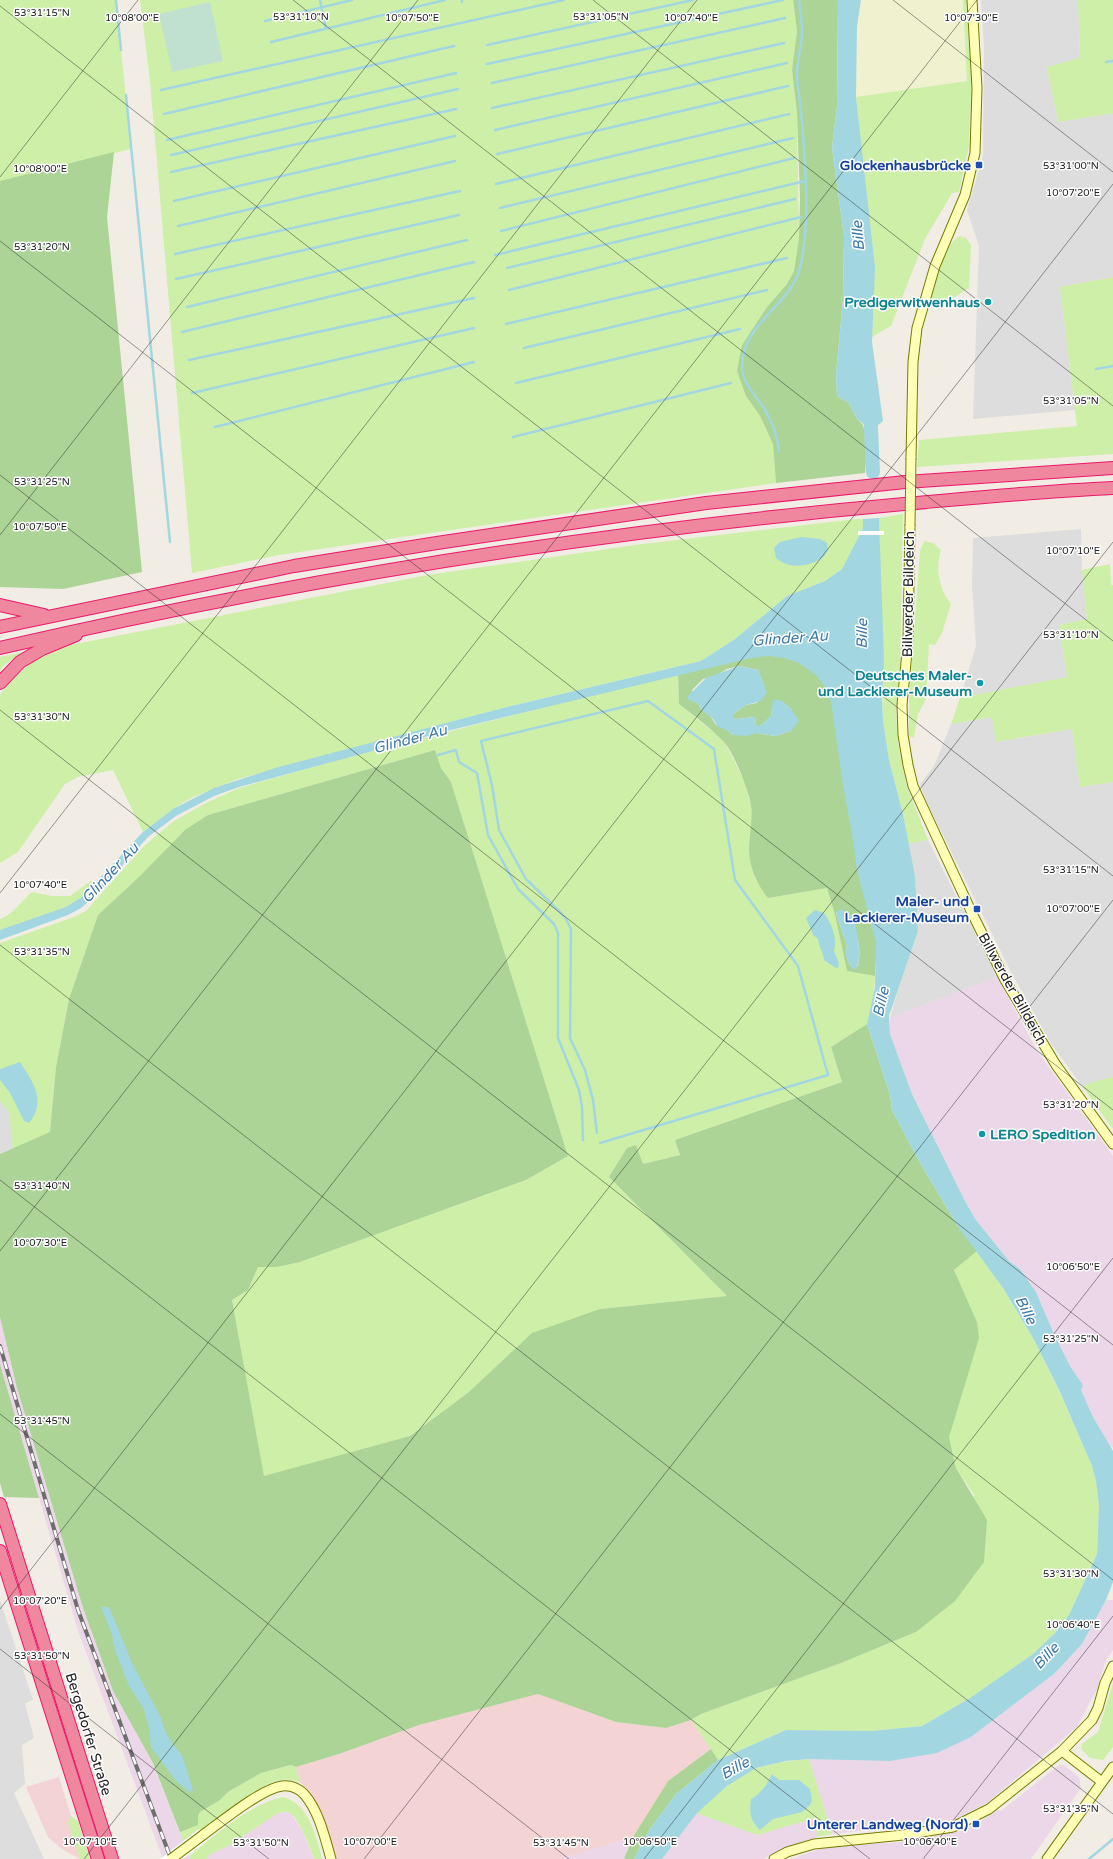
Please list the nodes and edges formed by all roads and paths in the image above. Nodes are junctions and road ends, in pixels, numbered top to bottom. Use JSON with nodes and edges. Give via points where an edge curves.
{"nodes":[{"id":1,"x":972,"y":0,"type":"edge"},
{"id":2,"x":1113,"y":468,"type":"edge"},
{"id":3,"x":1113,"y":488,"type":"edge"},
{"id":4,"x":0,"y":605,"type":"edge"},
{"id":5,"x":47,"y":616,"type":"junction"},
{"id":6,"x":0,"y":627,"type":"edge"},
{"id":7,"x":87,"y":628,"type":"junction"},
{"id":8,"x":0,"y":648,"type":"edge"},
{"id":9,"x":0,"y":683,"type":"edge"},
{"id":10,"x":1113,"y":1144,"type":"edge"},
{"id":11,"x":0,"y":1504,"type":"edge"},
{"id":12,"x":0,"y":1551,"type":"edge"},
{"id":13,"x":1113,"y":1666,"type":"edge"},
{"id":14,"x":1062,"y":1751,"type":"junction"},
{"id":15,"x":1113,"y":1767,"type":"edge"},
{"id":16,"x":1102,"y":1782,"type":"junction"},
{"id":17,"x":98,"y":1859,"type":"edge"},
{"id":18,"x":112,"y":1859,"type":"edge"},
{"id":19,"x":171,"y":1859,"type":"edge"},
{"id":20,"x":332,"y":1859,"type":"edge"},
{"id":21,"x":774,"y":1859,"type":"edge"},
{"id":22,"x":1047,"y":1859,"type":"edge"}],
"edges":[{"from":1,"to":10,"type":"street","name":"Billwerder Billdeich","bridge":true,"via":[[977,88],[975,153],[965,195],[935,266],[917,328],[913,362],[908,641],[902,705],[904,743],[913,786],[1006,980],[1056,1065]]},
{"from":2,"to":5,"type":"highway","via":[[904,482],[706,503],[294,566]]},
{"from":3,"to":7,"type":"highway","via":[[852,508],[560,543],[291,587]]},
{"from":4,"to":5,"type":"highway"},
{"from":5,"to":6,"type":"highway"},
{"from":7,"to":8,"type":"highway"},
{"from":7,"to":9,"type":"highway","via":[[73,638],[42,649],[20,662]]},
{"from":11,"to":18,"type":"highway","name":"Bergedorfer Straße"},
{"from":12,"to":17,"type":"highway","name":"Bergedorfer Straße"},
{"from":13,"to":14,"type":"street","via":[[1092,1720]]},
{"from":14,"to":16,"type":"street"},
{"from":14,"to":21,"type":"street","via":[[989,1809],[953,1827],[814,1844]]},
{"from":15,"to":16,"type":"street"},
{"from":16,"to":22,"type":"street"},
{"from":19,"to":20,"type":"street","bridge":true,"via":[[244,1805],[280,1786],[292,1787],[303,1793],[310,1802]]}]}
